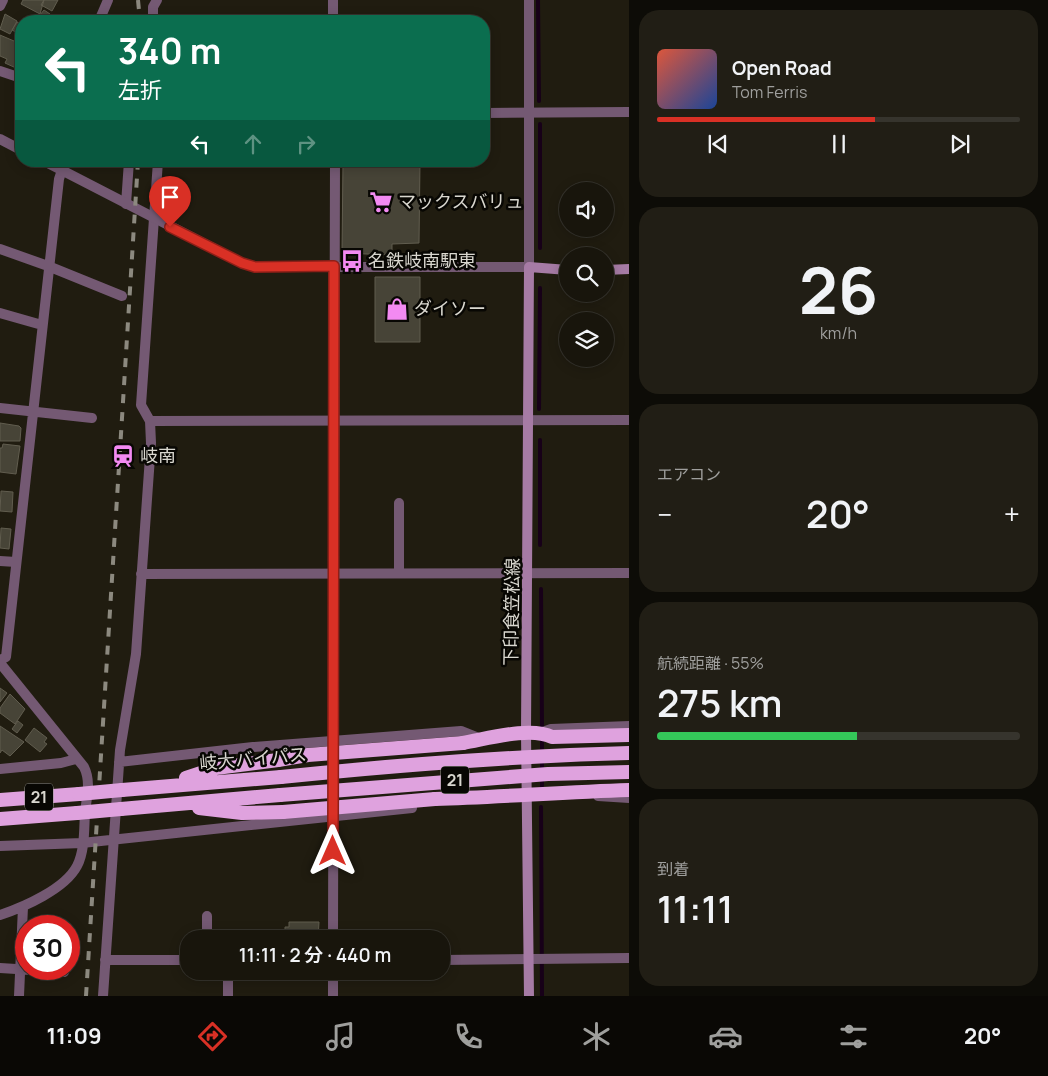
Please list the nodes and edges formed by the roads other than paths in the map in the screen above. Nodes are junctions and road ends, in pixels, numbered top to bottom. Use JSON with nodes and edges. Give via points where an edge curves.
{"nodes":[{"id":1,"x":3,"y":0,"type":"edge"},
{"id":2,"x":108,"y":0,"type":"edge"},
{"id":3,"x":157,"y":0,"type":"edge"},
{"id":4,"x":333,"y":0,"type":"edge"},
{"id":5,"x":529,"y":0,"type":"edge"},
{"id":6,"x":0,"y":6,"type":"edge"},
{"id":7,"x":102,"y":15,"type":"edge"},
{"id":8,"x":153,"y":15,"type":"edge"},
{"id":9,"x":334,"y":15,"type":"edge"},
{"id":10,"x":0,"y":71,"type":"edge"},
{"id":11,"x":15,"y":76,"type":"edge"},
{"id":12,"x":490,"y":112,"type":"edge"},
{"id":13,"x":530,"y":112,"type":"junction"},
{"id":14,"x":629,"y":112,"type":"edge"},
{"id":15,"x":0,"y":139,"type":"edge"},
{"id":16,"x":15,"y":147,"type":"edge"},
{"id":17,"x":56,"y":167,"type":"edge"},
{"id":18,"x":129,"y":167,"type":"edge"},
{"id":19,"x":158,"y":167,"type":"edge"},
{"id":20,"x":335,"y":167,"type":"edge"},
{"id":21,"x":62,"y":170,"type":"junction"},
{"id":22,"x":126,"y":204,"type":"junction"},
{"id":23,"x":154,"y":219,"type":"junction"},
{"id":24,"x":0,"y":250,"type":"edge"},
{"id":25,"x":48,"y":266,"type":"junction"},
{"id":26,"x":334,"y":266,"type":"junction"},
{"id":27,"x":528,"y":268,"type":"junction"},
{"id":28,"x":629,"y":269,"type":"edge"},
{"id":29,"x":559,"y":270,"type":"edge"},
{"id":30,"x":614,"y":270,"type":"edge"},
{"id":31,"x":122,"y":296,"type":"dead end"},
{"id":32,"x":0,"y":313,"type":"edge"},
{"id":33,"x":42,"y":325,"type":"junction"},
{"id":34,"x":0,"y":408,"type":"edge"},
{"id":35,"x":32,"y":412,"type":"junction"},
{"id":36,"x":92,"y":418,"type":"dead end"},
{"id":37,"x":529,"y":420,"type":"junction"},
{"id":38,"x":629,"y":420,"type":"edge"},
{"id":39,"x":150,"y":421,"type":"junction"},
{"id":40,"x":333,"y":421,"type":"junction"},
{"id":41,"x":399,"y":503,"type":"dead end"},
{"id":42,"x":0,"y":561,"type":"edge"},
{"id":43,"x":16,"y":562,"type":"junction"},
{"id":44,"x":332,"y":573,"type":"junction"},
{"id":45,"x":399,"y":573,"type":"junction"},
{"id":46,"x":529,"y":573,"type":"junction"},
{"id":47,"x":629,"y":573,"type":"edge"},
{"id":48,"x":141,"y":574,"type":"junction"},
{"id":49,"x":0,"y":662,"type":"edge"},
{"id":50,"x":629,"y":726,"type":"edge"},
{"id":51,"x":543,"y":732,"type":"junction"},
{"id":52,"x":526,"y":733,"type":"junction"},
{"id":53,"x":629,"y":735,"type":"edge"},
{"id":54,"x":333,"y":740,"type":"junction"},
{"id":55,"x":484,"y":740,"type":"junction"},
{"id":56,"x":629,"y":753,"type":"edge"},
{"id":57,"x":76,"y":759,"type":"junction"},
{"id":58,"x":119,"y":762,"type":"junction"},
{"id":59,"x":0,"y":769,"type":"edge"},
{"id":60,"x":629,"y":772,"type":"edge"},
{"id":61,"x":166,"y":785,"type":"junction"},
{"id":62,"x":629,"y":790,"type":"edge"},
{"id":63,"x":587,"y":791,"type":"junction"},
{"id":64,"x":528,"y":797,"type":"junction"},
{"id":65,"x":470,"y":798,"type":"junction"},
{"id":66,"x":629,"y":798,"type":"edge"},
{"id":67,"x":0,"y":800,"type":"edge"},
{"id":68,"x":170,"y":805,"type":"junction"},
{"id":69,"x":333,"y":816,"type":"junction"},
{"id":70,"x":0,"y":819,"type":"edge"},
{"id":71,"x":113,"y":840,"type":"junction"},
{"id":72,"x":82,"y":843,"type":"junction"},
{"id":73,"x":0,"y":846,"type":"edge"},
{"id":74,"x":23,"y":907,"type":"junction"},
{"id":75,"x":0,"y":915,"type":"edge"},
{"id":76,"x":23,"y":915,"type":"edge"},
{"id":77,"x":206,"y":916,"type":"dead end"},
{"id":78,"x":207,"y":930,"type":"edge"},
{"id":79,"x":333,"y":930,"type":"edge"},
{"id":80,"x":629,"y":958,"type":"edge"},
{"id":81,"x":538,"y":959,"type":"junction"},
{"id":82,"x":105,"y":960,"type":"junction"},
{"id":83,"x":180,"y":960,"type":"edge"},
{"id":84,"x":450,"y":960,"type":"edge"},
{"id":85,"x":0,"y":968,"type":"edge"},
{"id":86,"x":15,"y":970,"type":"edge"},
{"id":87,"x":19,"y":980,"type":"edge"},
{"id":88,"x":228,"y":980,"type":"edge"},
{"id":89,"x":333,"y":980,"type":"edge"},
{"id":90,"x":18,"y":996,"type":"edge"},
{"id":91,"x":103,"y":996,"type":"edge"},
{"id":92,"x":228,"y":996,"type":"edge"},
{"id":93,"x":333,"y":996,"type":"edge"},
{"id":94,"x":529,"y":996,"type":"edge"}],
"edges":[{"from":1,"to":6,"type":"street"},
{"from":2,"to":7,"type":"street"},
{"from":3,"to":8,"type":"street"},
{"from":4,"to":9,"type":"street"},
{"from":5,"to":13,"type":"street"},
{"from":10,"to":11,"type":"street"},
{"from":12,"to":13,"type":"street"},
{"from":13,"to":14,"type":"street"},
{"from":13,"to":27,"type":"street"},
{"from":15,"to":16,"type":"street"},
{"from":17,"to":21,"type":"street"},
{"from":18,"to":22,"type":"street"},
{"from":19,"to":23,"type":"street"},
{"from":20,"to":26,"type":"street"},
{"from":21,"to":22,"type":"street"},
{"from":21,"to":25,"type":"street"},
{"from":22,"to":23,"type":"street"},
{"from":23,"to":26,"type":"street","via":[[249,265]]},
{"from":23,"to":39,"type":"street","via":[[141,405]]},
{"from":24,"to":25,"type":"street"},
{"from":25,"to":31,"type":"street"},
{"from":25,"to":33,"type":"street"},
{"from":26,"to":27,"type":"street"},
{"from":26,"to":40,"type":"street"},
{"from":27,"to":29,"type":"main road"},
{"from":27,"to":37,"type":"main road","name":"下印食笠松線"},
{"from":28,"to":30,"type":"main road"},
{"from":32,"to":33,"type":"street"},
{"from":33,"to":35,"type":"street"},
{"from":34,"to":35,"type":"street"},
{"from":35,"to":36,"type":"street"},
{"from":35,"to":43,"type":"street"},
{"from":37,"to":38,"type":"street"},
{"from":37,"to":40,"type":"street"},
{"from":37,"to":46,"type":"main road","name":"下印食笠松線"},
{"from":39,"to":40,"type":"street"},
{"from":39,"to":48,"type":"street"},
{"from":40,"to":44,"type":"street"},
{"from":41,"to":45,"type":"street"},
{"from":42,"to":43,"type":"street"},
{"from":43,"to":49,"type":"street","via":[[6,656]]},
{"from":44,"to":45,"type":"street"},
{"from":44,"to":48,"type":"street"},
{"from":44,"to":54,"type":"street"},
{"from":45,"to":46,"type":"street"},
{"from":46,"to":47,"type":"street"},
{"from":46,"to":52,"type":"main road","name":"下印食笠松線"},
{"from":48,"to":58,"type":"street","via":[[136,654]]},
{"from":49,"to":57,"type":"street"},
{"from":50,"to":51,"type":"street","via":[[551,728]]},
{"from":51,"to":52,"type":"highway","number":"21"},
{"from":51,"to":53,"type":"highway","number":"21","via":[[552,737]]},
{"from":52,"to":55,"type":"highway","number":"21"},
{"from":52,"to":64,"type":"main road","name":"下印食笠松線"},
{"from":54,"to":55,"type":"street","via":[[461,731]]},
{"from":54,"to":58,"type":"street"},
{"from":54,"to":69,"type":"street"},
{"from":55,"to":61,"type":"highway","number":"21","bridge":true,"via":[[308,755],[216,768]]},
{"from":56,"to":61,"type":"highway","name":"岐大バイパス","number":"21","bridge":true,"via":[[389,765]]},
{"from":57,"to":59,"type":"street"},
{"from":57,"to":72,"type":"street","via":[[89,777]]},
{"from":58,"to":71,"type":"street"},
{"from":60,"to":68,"type":"highway","number":"21","bridge":true,"via":[[548,774]]},
{"from":61,"to":67,"type":"highway","name":"岐大バイパス","number":"21","bridge":true},
{"from":62,"to":63,"type":"highway","number":"21"},
{"from":63,"to":64,"type":"highway","number":"21"},
{"from":63,"to":66,"type":"street","via":[[602,798]]},
{"from":64,"to":65,"type":"highway","number":"21"},
{"from":64,"to":81,"type":"main road","name":"下印食笠松線"},
{"from":65,"to":68,"type":"highway","number":"21","bridge":true,"via":[[242,813]]},
{"from":65,"to":69,"type":"street","via":[[466,802]]},
{"from":68,"to":70,"type":"highway","number":"21","bridge":true},
{"from":69,"to":71,"type":"street"},
{"from":69,"to":79,"type":"street"},
{"from":71,"to":72,"type":"street"},
{"from":71,"to":82,"type":"street"},
{"from":72,"to":73,"type":"street"},
{"from":72,"to":74,"type":"street","via":[[77,866],[56,888]]},
{"from":74,"to":75,"type":"street"},
{"from":74,"to":76,"type":"street"},
{"from":77,"to":78,"type":"street"},
{"from":80,"to":81,"type":"street"},
{"from":81,"to":84,"type":"street"},
{"from":81,"to":94,"type":"main road","name":"下印食笠松線"},
{"from":82,"to":83,"type":"street"},
{"from":82,"to":91,"type":"street"},
{"from":85,"to":86,"type":"street"},
{"from":87,"to":90,"type":"street"},
{"from":88,"to":92,"type":"street"},
{"from":89,"to":93,"type":"street"}]}
